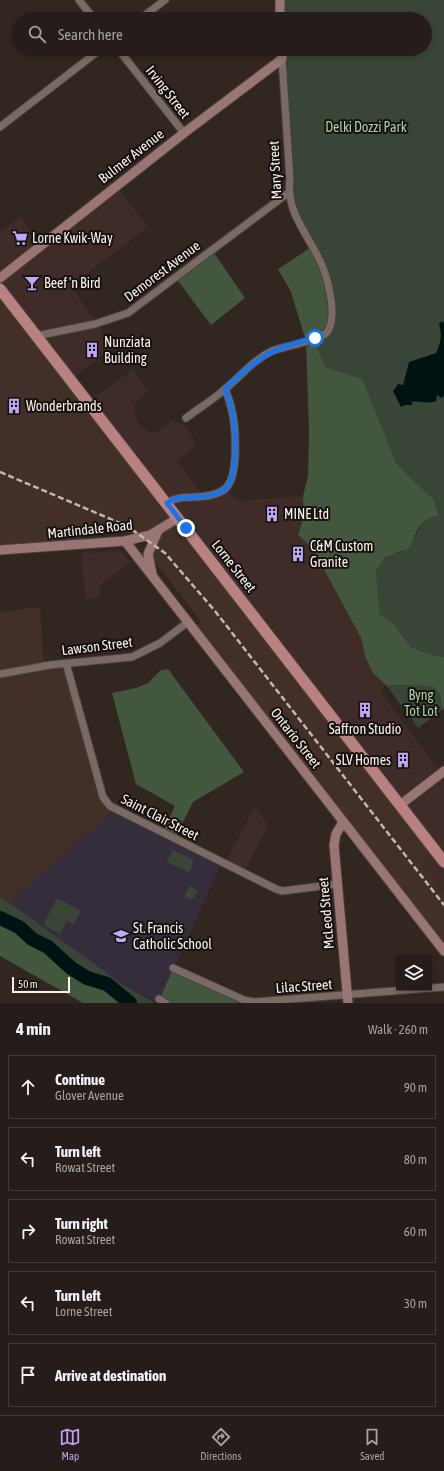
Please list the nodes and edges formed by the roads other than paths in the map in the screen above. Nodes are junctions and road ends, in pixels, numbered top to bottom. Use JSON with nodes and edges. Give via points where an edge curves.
{"nodes":[{"id":1,"x":79,"y":0,"type":"edge"},
{"id":2,"x":165,"y":0,"type":"edge"},
{"id":3,"x":280,"y":0,"type":"edge"},
{"id":4,"x":88,"y":12,"type":"edge"},
{"id":5,"x":149,"y":12,"type":"edge"},
{"id":6,"x":280,"y":12,"type":"edge"},
{"id":7,"x":92,"y":56,"type":"edge"},
{"id":8,"x":124,"y":56,"type":"edge"},
{"id":9,"x":282,"y":59,"type":"joint"},
{"id":10,"x":0,"y":127,"type":"edge"},
{"id":11,"x":184,"y":133,"type":"junction"},
{"id":12,"x":288,"y":193,"type":"junction"},
{"id":13,"x":0,"y":278,"type":"edge"},
{"id":14,"x":0,"y":289,"type":"edge"},
{"id":15,"x":36,"y":336,"type":"junction"},
{"id":16,"x":225,"y":389,"type":"junction"},
{"id":17,"x":186,"y":418,"type":"dead end"},
{"id":18,"x":167,"y":503,"type":"junction"},
{"id":19,"x":178,"y":518,"type":"junction"},
{"id":20,"x":158,"y":531,"type":"junction"},
{"id":21,"x":125,"y":541,"type":"junction"},
{"id":22,"x":0,"y":550,"type":"edge"},
{"id":23,"x":154,"y":579,"type":"junction"},
{"id":24,"x":188,"y":622,"type":"junction"},
{"id":25,"x":66,"y":663,"type":"junction"},
{"id":26,"x":0,"y":674,"type":"edge"},
{"id":27,"x":444,"y":771,"type":"edge"},
{"id":28,"x":400,"y":805,"type":"junction"},
{"id":29,"x":343,"y":822,"type":"junction"},
{"id":30,"x":444,"y":862,"type":"edge"},
{"id":31,"x":338,"y":884,"type":"junction"},
{"id":32,"x":444,"y":951,"type":"edge"},
{"id":33,"x":173,"y":968,"type":"dead end"},
{"id":34,"x":444,"y":987,"type":"edge"},
{"id":35,"x":348,"y":999,"type":"edge"}],
"edges":[{"from":1,"to":4,"type":"street"},
{"from":2,"to":5,"type":"street"},
{"from":3,"to":6,"type":"street"},
{"from":7,"to":10,"type":"street"},
{"from":8,"to":11,"type":"street","name":"Irving Street"},
{"from":9,"to":11,"type":"street","name":"Bulmer Avenue"},
{"from":9,"to":12,"type":"street","name":"Mary Street","via":[[290,179]]},
{"from":11,"to":13,"type":"street","name":"Bulmer Avenue"},
{"from":12,"to":15,"type":"street","name":"Demorest Avenue","via":[[128,313],[95,324]]},
{"from":12,"to":16,"type":"street","name":"Mary Street","via":[[292,209],[325,273],[332,306],[330,329],[320,337],[269,352],[256,360]]},
{"from":14,"to":15,"type":"main road","name":"Lorne Street"},
{"from":15,"to":18,"type":"main road","name":"Lorne Street"},
{"from":16,"to":17,"type":"street"},
{"from":16,"to":18,"type":"street","via":[[232,407],[234,427],[235,454],[231,480],[225,489],[213,495],[175,498]]},
{"from":18,"to":19,"type":"main road","name":"Lorne Street"},
{"from":19,"to":20,"type":"street","name":"Martindale Road"},
{"from":19,"to":28,"type":"main road","name":"Lorne Street"},
{"from":20,"to":21,"type":"street","name":"Martindale Road"},
{"from":20,"to":23,"type":"street","via":[[148,554]]},
{"from":21,"to":22,"type":"street","name":"Martindale Road"},
{"from":21,"to":23,"type":"street","name":"Ontario Street"},
{"from":23,"to":24,"type":"street","name":"Ontario Street"},
{"from":24,"to":25,"type":"street","name":"Lawson Street","via":[[160,643],[132,657]]},
{"from":24,"to":29,"type":"street","name":"Ontario Street"},
{"from":25,"to":26,"type":"street","name":"Lawson Street"},
{"from":25,"to":31,"type":"street","name":"Saint Clair Street","via":[[104,796],[110,806],[276,889],[282,891]]},
{"from":27,"to":28,"type":"street"},
{"from":28,"to":30,"type":"main road","name":"Lorne Street"},
{"from":29,"to":31,"type":"street","name":"McLeod Street","via":[[334,839]]},
{"from":29,"to":32,"type":"street","name":"Ontario Street"},
{"from":31,"to":35,"type":"street","name":"McLeod Street"},
{"from":33,"to":35,"type":"street","name":"Lilac Street","via":[[253,1002]]},
{"from":34,"to":35,"type":"street","name":"Lilac Street"}]}
